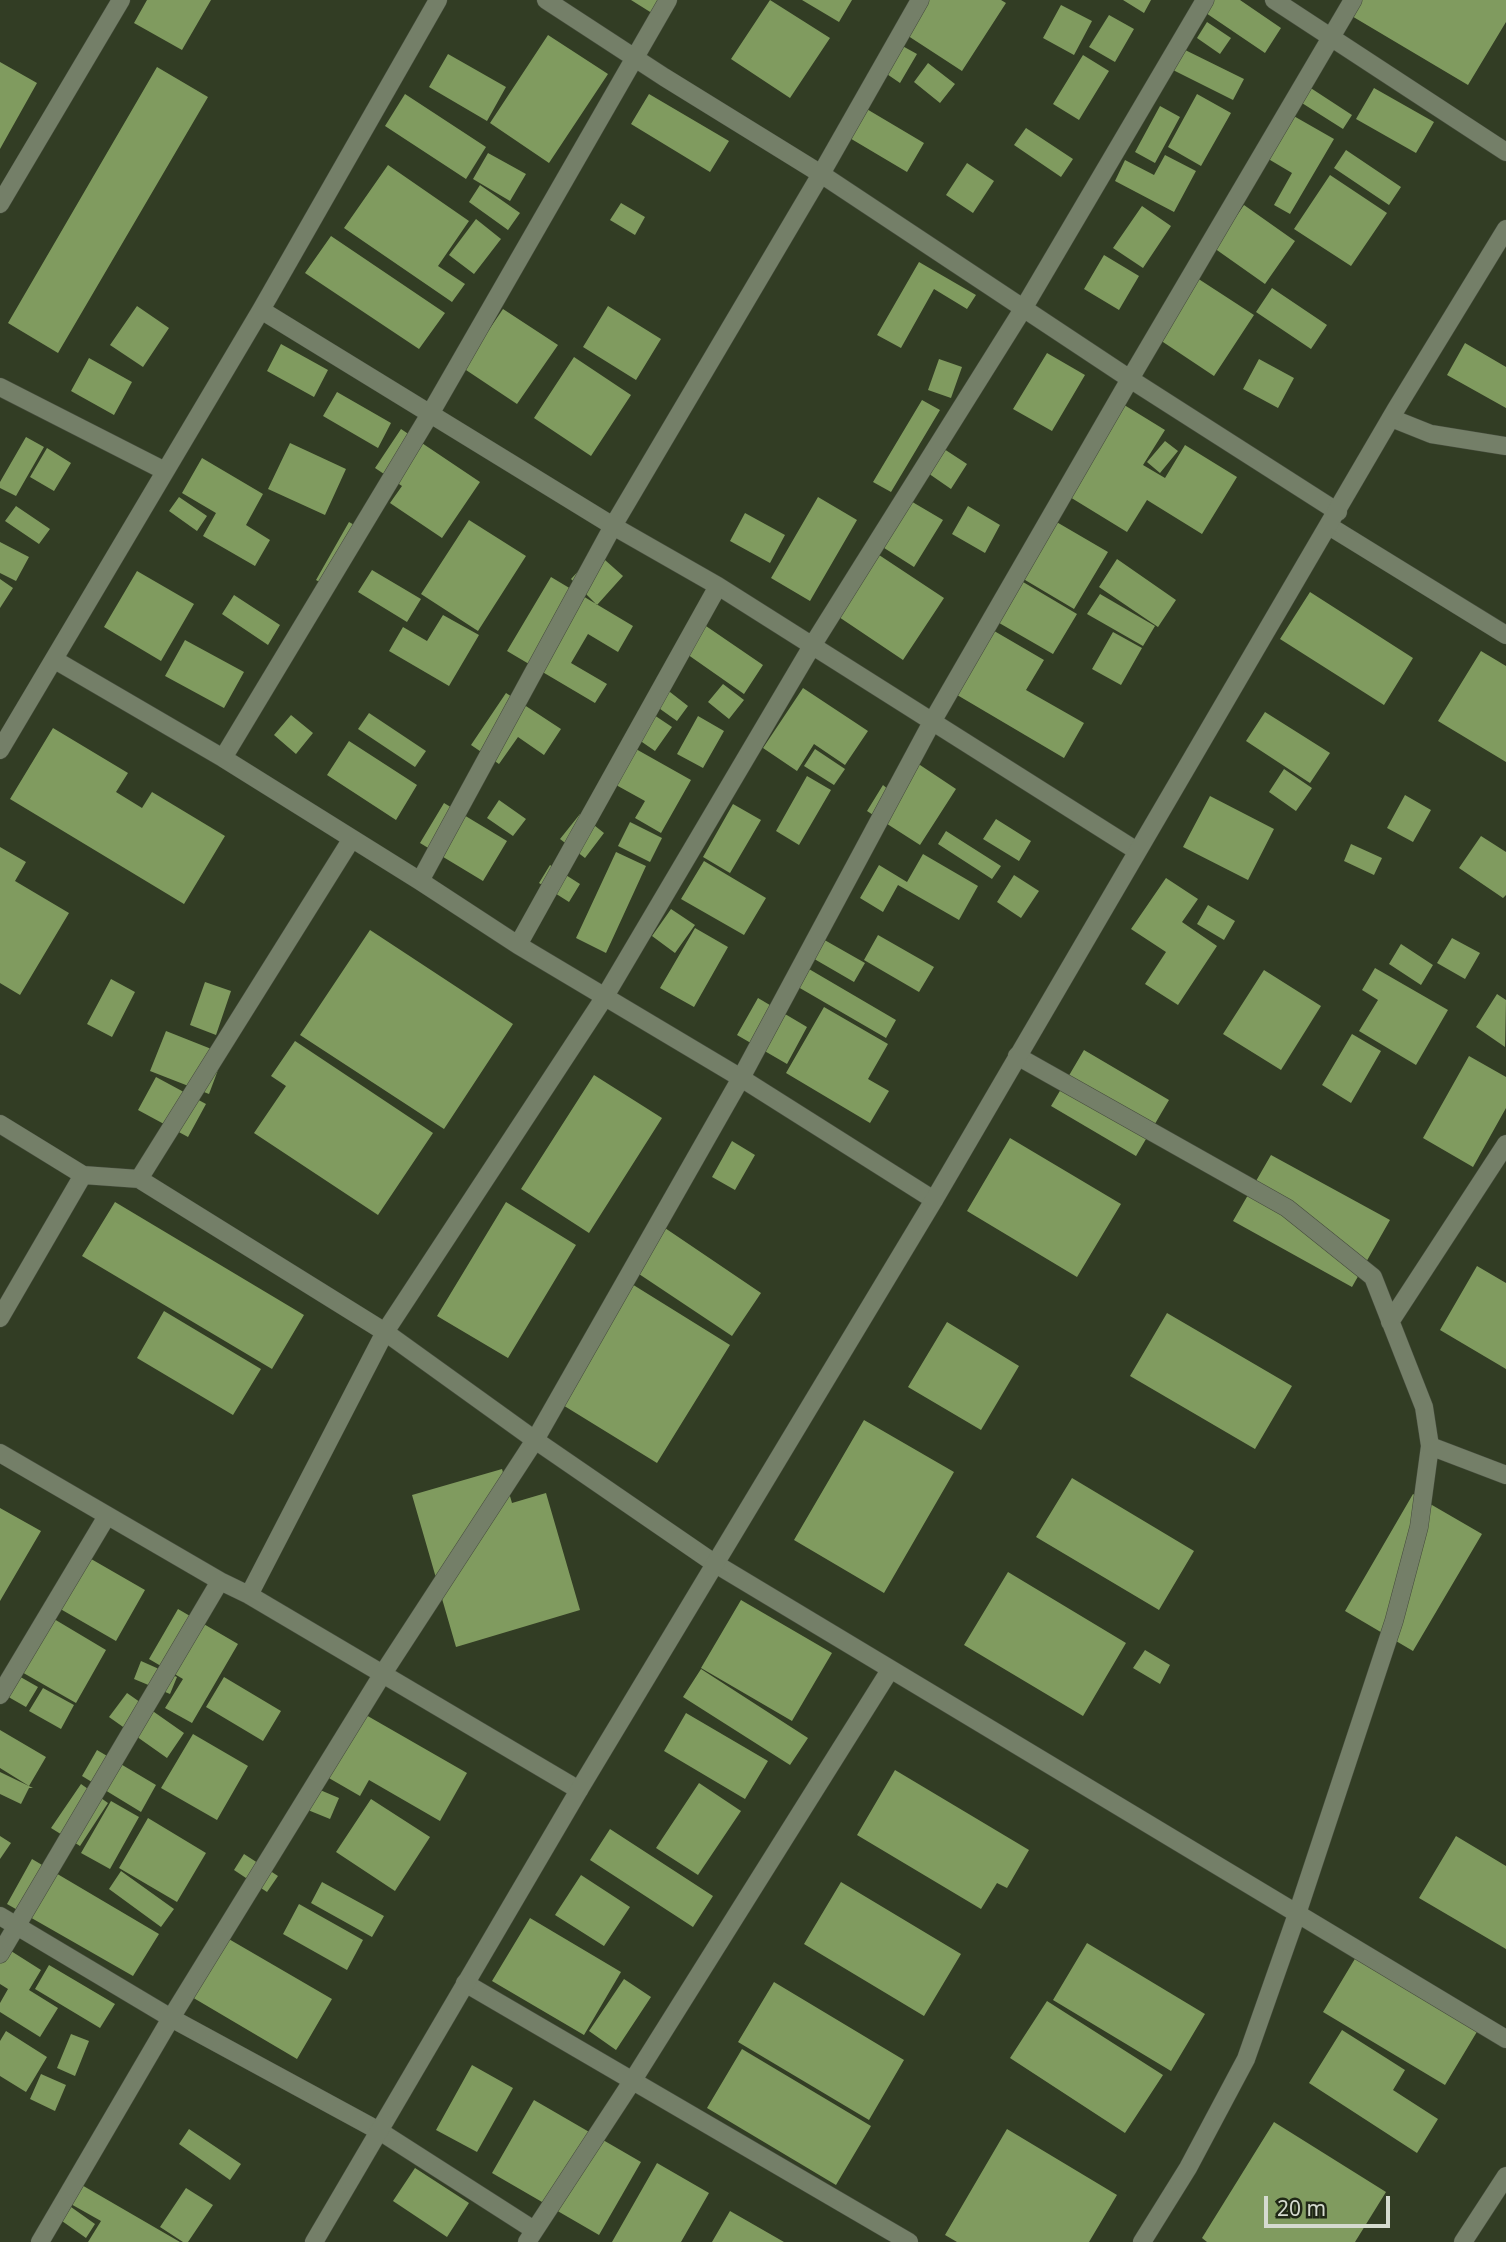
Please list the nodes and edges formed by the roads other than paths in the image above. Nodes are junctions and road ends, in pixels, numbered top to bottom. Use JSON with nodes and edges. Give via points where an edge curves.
{"nodes":[{"id":1,"x":121,"y":0,"type":"edge"},
{"id":2,"x":438,"y":0,"type":"edge"},
{"id":3,"x":546,"y":0,"type":"edge"},
{"id":4,"x":668,"y":0,"type":"edge"},
{"id":5,"x":920,"y":0,"type":"edge"},
{"id":6,"x":1205,"y":0,"type":"edge"},
{"id":7,"x":1274,"y":0,"type":"edge"},
{"id":8,"x":1353,"y":0,"type":"edge"},
{"id":9,"x":1331,"y":37,"type":"junction"},
{"id":10,"x":635,"y":57,"type":"junction"},
{"id":11,"x":1506,"y":152,"type":"edge"},
{"id":12,"x":821,"y":174,"type":"junction"},
{"id":13,"x":0,"y":204,"type":"edge"},
{"id":14,"x":1506,"y":229,"type":"edge"},
{"id":15,"x":1023,"y":309,"type":"junction"},
{"id":16,"x":261,"y":310,"type":"junction"},
{"id":17,"x":1130,"y":379,"type":"junction"},
{"id":18,"x":0,"y":387,"type":"edge"},
{"id":19,"x":430,"y":414,"type":"junction"},
{"id":20,"x":1391,"y":418,"type":"junction"},
{"id":21,"x":1506,"y":446,"type":"edge"},
{"id":22,"x":165,"y":471,"type":"junction"},
{"id":23,"x":1333,"y":519,"type":"junction"},
{"id":24,"x":613,"y":526,"type":"junction"},
{"id":25,"x":718,"y":586,"type":"junction"},
{"id":26,"x":1506,"y":635,"type":"edge"},
{"id":27,"x":812,"y":646,"type":"junction"},
{"id":28,"x":55,"y":660,"type":"junction"},
{"id":29,"x":932,"y":722,"type":"junction"},
{"id":30,"x":0,"y":750,"type":"edge"},
{"id":31,"x":223,"y":758,"type":"junction"},
{"id":32,"x":351,"y":840,"type":"junction"},
{"id":33,"x":1137,"y":851,"type":"junction"},
{"id":34,"x":420,"y":881,"type":"junction"},
{"id":35,"x":518,"y":945,"type":"junction"},
{"id":36,"x":604,"y":998,"type":"junction"},
{"id":37,"x":1017,"y":1056,"type":"junction"},
{"id":38,"x":741,"y":1078,"type":"junction"},
{"id":39,"x":0,"y":1124,"type":"edge"},
{"id":40,"x":1506,"y":1144,"type":"edge"},
{"id":41,"x":83,"y":1175,"type":"junction"},
{"id":42,"x":139,"y":1179,"type":"junction"},
{"id":43,"x":934,"y":1200,"type":"junction"},
{"id":44,"x":0,"y":1318,"type":"edge"},
{"id":45,"x":1390,"y":1322,"type":"junction"},
{"id":46,"x":385,"y":1332,"type":"junction"},
{"id":47,"x":535,"y":1440,"type":"junction"},
{"id":48,"x":1430,"y":1447,"type":"junction"},
{"id":49,"x":0,"y":1453,"type":"edge"},
{"id":50,"x":1506,"y":1475,"type":"edge"},
{"id":51,"x":107,"y":1516,"type":"junction"},
{"id":52,"x":714,"y":1563,"type":"junction"},
{"id":53,"x":220,"y":1581,"type":"junction"},
{"id":54,"x":249,"y":1595,"type":"junction"},
{"id":55,"x":890,"y":1670,"type":"junction"},
{"id":56,"x":382,"y":1675,"type":"junction"},
{"id":57,"x":0,"y":1695,"type":"edge"},
{"id":58,"x":579,"y":1790,"type":"junction"},
{"id":59,"x":1297,"y":1914,"type":"junction"},
{"id":60,"x":0,"y":1916,"type":"edge"},
{"id":61,"x":17,"y":1925,"type":"junction"},
{"id":62,"x":0,"y":1954,"type":"edge"},
{"id":63,"x":465,"y":1983,"type":"junction"},
{"id":64,"x":171,"y":2018,"type":"junction"},
{"id":65,"x":1506,"y":2039,"type":"edge"},
{"id":66,"x":633,"y":2080,"type":"junction"},
{"id":67,"x":380,"y":2132,"type":"junction"},
{"id":68,"x":1506,"y":2176,"type":"edge"},
{"id":69,"x":531,"y":2236,"type":"edge"},
{"id":70,"x":40,"y":2242,"type":"edge"},
{"id":71,"x":314,"y":2242,"type":"edge"},
{"id":72,"x":909,"y":2242,"type":"edge"},
{"id":73,"x":1142,"y":2242,"type":"edge"},
{"id":74,"x":1463,"y":2242,"type":"edge"}],
"edges":[{"from":1,"to":13,"type":"street"},
{"from":2,"to":16,"type":"street"},
{"from":3,"to":10,"type":"street"},
{"from":4,"to":10,"type":"street"},
{"from":5,"to":12,"type":"street"},
{"from":6,"to":15,"type":"street"},
{"from":7,"to":9,"type":"street"},
{"from":8,"to":9,"type":"street"},
{"from":9,"to":11,"type":"street"},
{"from":9,"to":17,"type":"street"},
{"from":10,"to":12,"type":"street"},
{"from":10,"to":19,"type":"street"},
{"from":12,"to":15,"type":"street"},
{"from":12,"to":24,"type":"street"},
{"from":14,"to":20,"type":"street"},
{"from":15,"to":17,"type":"street"},
{"from":15,"to":27,"type":"street"},
{"from":16,"to":19,"type":"street"},
{"from":16,"to":22,"type":"street"},
{"from":17,"to":23,"type":"street"},
{"from":17,"to":29,"type":"street"},
{"from":18,"to":22,"type":"street"},
{"from":19,"to":24,"type":"street"},
{"from":19,"to":31,"type":"street"},
{"from":20,"to":21,"type":"street","via":[[1431,434]]},
{"from":20,"to":23,"type":"street"},
{"from":22,"to":28,"type":"street"},
{"from":23,"to":26,"type":"street"},
{"from":23,"to":33,"type":"street"},
{"from":24,"to":25,"type":"street"},
{"from":24,"to":34,"type":"street"},
{"from":25,"to":27,"type":"street"},
{"from":25,"to":35,"type":"street"},
{"from":27,"to":29,"type":"street"},
{"from":27,"to":36,"type":"street"},
{"from":28,"to":30,"type":"street"},
{"from":28,"to":31,"type":"street"},
{"from":29,"to":33,"type":"street"},
{"from":29,"to":38,"type":"street"},
{"from":31,"to":32,"type":"street"},
{"from":32,"to":34,"type":"street"},
{"from":32,"to":42,"type":"street"},
{"from":33,"to":37,"type":"street"},
{"from":34,"to":35,"type":"street"},
{"from":35,"to":36,"type":"street"},
{"from":36,"to":38,"type":"street"},
{"from":36,"to":46,"type":"street"},
{"from":37,"to":43,"type":"street"},
{"from":37,"to":45,"type":"street","via":[[1287,1208],[1373,1277]]},
{"from":38,"to":43,"type":"street"},
{"from":38,"to":47,"type":"street"},
{"from":39,"to":41,"type":"street"},
{"from":40,"to":45,"type":"street"},
{"from":41,"to":42,"type":"street"},
{"from":41,"to":44,"type":"street"},
{"from":42,"to":46,"type":"street"},
{"from":43,"to":52,"type":"street"},
{"from":45,"to":48,"type":"street","via":[[1424,1407]]},
{"from":46,"to":47,"type":"street"},
{"from":46,"to":54,"type":"street"},
{"from":47,"to":52,"type":"street"},
{"from":47,"to":56,"type":"street"},
{"from":48,"to":50,"type":"street"},
{"from":48,"to":59,"type":"street","via":[[1419,1527],[1395,1621]]},
{"from":49,"to":51,"type":"street"},
{"from":51,"to":53,"type":"street"},
{"from":51,"to":57,"type":"street"},
{"from":52,"to":55,"type":"street"},
{"from":52,"to":58,"type":"street"},
{"from":53,"to":54,"type":"street"},
{"from":53,"to":61,"type":"street"},
{"from":54,"to":56,"type":"street"},
{"from":55,"to":59,"type":"street"},
{"from":55,"to":66,"type":"street"},
{"from":56,"to":58,"type":"street"},
{"from":56,"to":64,"type":"street"},
{"from":58,"to":63,"type":"street"},
{"from":59,"to":65,"type":"street"},
{"from":59,"to":73,"type":"street","via":[[1246,2059]]},
{"from":60,"to":61,"type":"street"},
{"from":61,"to":62,"type":"street"},
{"from":61,"to":64,"type":"street"},
{"from":63,"to":66,"type":"street"},
{"from":63,"to":67,"type":"street"},
{"from":64,"to":67,"type":"street"},
{"from":64,"to":70,"type":"street"},
{"from":66,"to":69,"type":"street"},
{"from":66,"to":72,"type":"street"},
{"from":67,"to":69,"type":"street"},
{"from":67,"to":71,"type":"street"},
{"from":68,"to":74,"type":"street"}]}
